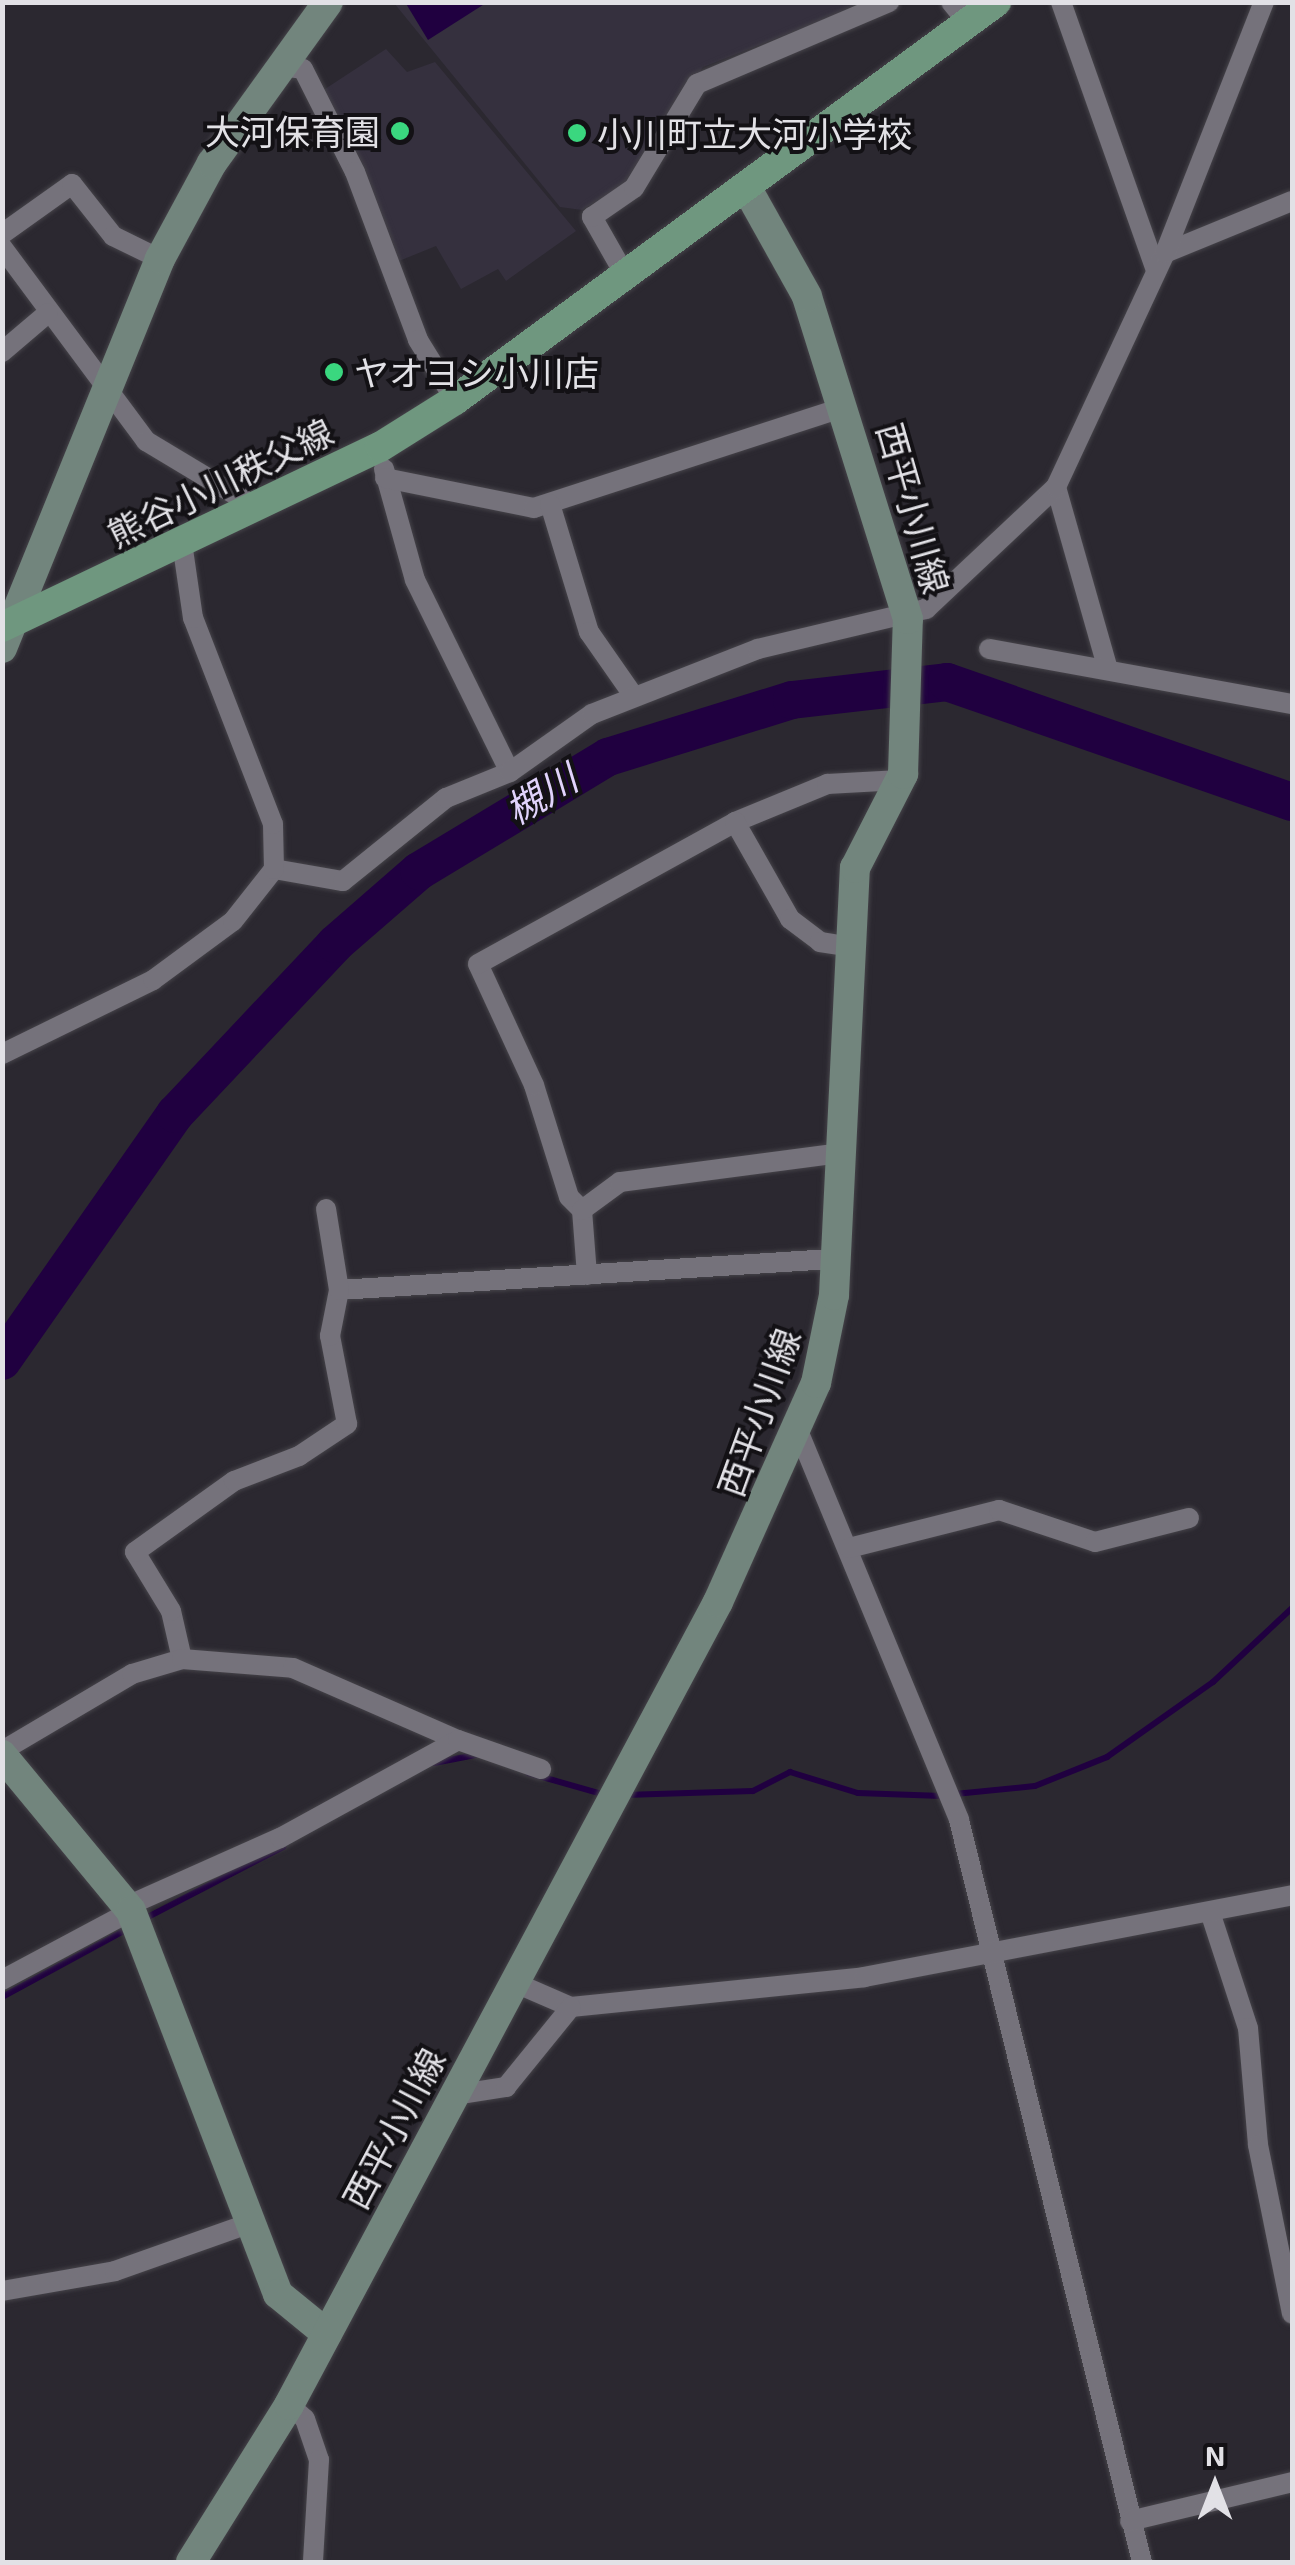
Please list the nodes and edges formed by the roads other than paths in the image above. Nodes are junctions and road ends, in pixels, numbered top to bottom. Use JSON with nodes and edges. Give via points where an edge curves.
{"nodes":[{"id":1,"x":328,"y":2,"type":"edge"},
{"id":2,"x":890,"y":2,"type":"edge"},
{"id":3,"x":996,"y":2,"type":"edge"},
{"id":4,"x":1060,"y":2,"type":"edge"},
{"id":5,"x":1264,"y":2,"type":"edge"},
{"id":6,"x":960,"y":13,"type":"edge"},
{"id":7,"x":279,"y":66,"type":"junction"},
{"id":8,"x":746,"y":187,"type":"junction"},
{"id":9,"x":1292,"y":201,"type":"edge"},
{"id":10,"x":2,"y":234,"type":"edge"},
{"id":11,"x":2,"y":246,"type":"edge"},
{"id":12,"x":160,"y":259,"type":"junction"},
{"id":13,"x":1160,"y":261,"type":"junction"},
{"id":14,"x":625,"y":275,"type":"junction"},
{"id":15,"x":48,"y":313,"type":"junction"},
{"id":16,"x":2,"y":352,"type":"edge"},
{"id":17,"x":105,"y":388,"type":"junction"},
{"id":18,"x":456,"y":400,"type":"junction"},
{"id":19,"x":845,"y":407,"type":"junction"},
{"id":20,"x":380,"y":447,"type":"junction"},
{"id":21,"x":385,"y":478,"type":"junction"},
{"id":22,"x":1056,"y":487,"type":"junction"},
{"id":23,"x":550,"y":504,"type":"junction"},
{"id":24,"x":256,"y":507,"type":"junction"},
{"id":25,"x":182,"y":543,"type":"junction"},
{"id":26,"x":10,"y":624,"type":"edge"},
{"id":27,"x":908,"y":626,"type":"junction"},
{"id":28,"x":2,"y":648,"type":"edge"},
{"id":29,"x":988,"y":649,"type":"dead end"},
{"id":30,"x":1108,"y":669,"type":"junction"},
{"id":31,"x":633,"y":695,"type":"junction"},
{"id":32,"x":1292,"y":704,"type":"edge"},
{"id":33,"x":510,"y":772,"type":"junction"},
{"id":34,"x":902,"y":772,"type":"junction"},
{"id":35,"x":735,"y":822,"type":"junction"},
{"id":36,"x":274,"y":869,"type":"junction"},
{"id":37,"x":850,"y":946,"type":"junction"},
{"id":38,"x":2,"y":1054,"type":"edge"},
{"id":39,"x":841,"y":1153,"type":"junction"},
{"id":40,"x":326,"y":1209,"type":"dead end"},
{"id":41,"x":582,"y":1210,"type":"junction"},
{"id":42,"x":836,"y":1259,"type":"junction"},
{"id":43,"x":588,"y":1275,"type":"junction"},
{"id":44,"x":338,"y":1290,"type":"junction"},
{"id":45,"x":798,"y":1433,"type":"junction"},
{"id":46,"x":1189,"y":1518,"type":"dead end"},
{"id":47,"x":848,"y":1548,"type":"junction"},
{"id":48,"x":182,"y":1658,"type":"junction"},
{"id":49,"x":458,"y":1740,"type":"junction"},
{"id":50,"x":2,"y":1753,"type":"edge"},
{"id":51,"x":541,"y":1769,"type":"dead end"},
{"id":52,"x":1292,"y":1895,"type":"edge"},
{"id":53,"x":129,"y":1908,"type":"junction"},
{"id":54,"x":1210,"y":1912,"type":"junction"},
{"id":55,"x":990,"y":1956,"type":"junction"},
{"id":56,"x":2,"y":1980,"type":"edge"},
{"id":57,"x":511,"y":1981,"type":"junction"},
{"id":58,"x":571,"y":2007,"type":"junction"},
{"id":59,"x":454,"y":2095,"type":"junction"},
{"id":60,"x":253,"y":2222,"type":"junction"},
{"id":61,"x":1286,"y":2261,"type":"edge"},
{"id":62,"x":2,"y":2291,"type":"edge"},
{"id":63,"x":1292,"y":2314,"type":"edge"},
{"id":64,"x":326,"y":2334,"type":"junction"},
{"id":65,"x":289,"y":2406,"type":"junction"},
{"id":66,"x":1292,"y":2482,"type":"edge"},
{"id":67,"x":1130,"y":2522,"type":"junction"},
{"id":68,"x":191,"y":2562,"type":"edge"},
{"id":69,"x":313,"y":2562,"type":"edge"},
{"id":70,"x":1142,"y":2562,"type":"edge"}],
"edges":[{"from":1,"to":7,"type":"main road"},
{"from":2,"to":14,"type":"street","via":[[697,84],[634,188],[592,217]]},
{"from":3,"to":6,"type":"main road","name":"熊谷小川秩父線"},
{"from":4,"to":13,"type":"street"},
{"from":5,"to":13,"type":"street"},
{"from":6,"to":8,"type":"main road","name":"熊谷小川秩父線"},
{"from":7,"to":12,"type":"main road"},
{"from":7,"to":18,"type":"street","via":[[303,69],[355,172],[418,340]]},
{"from":8,"to":14,"type":"main road","name":"熊谷小川秩父線"},
{"from":8,"to":19,"type":"main road","name":"西平小川線","via":[[795,270]]},
{"from":9,"to":13,"type":"street"},
{"from":10,"to":12,"type":"street","via":[[72,184],[113,236]]},
{"from":11,"to":15,"type":"street"},
{"from":12,"to":17,"type":"main road"},
{"from":13,"to":22,"type":"street"},
{"from":14,"to":18,"type":"main road","name":"熊谷小川秩父線"},
{"from":15,"to":16,"type":"street"},
{"from":15,"to":17,"type":"street"},
{"from":17,"to":24,"type":"street","via":[[146,441]]},
{"from":17,"to":26,"type":"main road"},
{"from":18,"to":20,"type":"main road","name":"熊谷小川秩父線"},
{"from":19,"to":23,"type":"street"},
{"from":19,"to":27,"type":"main road","name":"西平小川線"},
{"from":20,"to":21,"type":"street"},
{"from":20,"to":24,"type":"main road","name":"熊谷小川秩父線"},
{"from":21,"to":23,"type":"street","via":[[495,505]]},
{"from":21,"to":33,"type":"street","via":[[415,580]]},
{"from":22,"to":27,"type":"street"},
{"from":22,"to":30,"type":"street"},
{"from":23,"to":31,"type":"street","via":[[589,632]]},
{"from":24,"to":25,"type":"main road","name":"熊谷小川秩父線"},
{"from":25,"to":26,"type":"main road","name":"熊谷小川秩父線"},
{"from":25,"to":36,"type":"street","via":[[193,618],[274,824]]},
{"from":26,"to":28,"type":"main road"},
{"from":27,"to":31,"type":"street","via":[[758,649]]},
{"from":27,"to":34,"type":"main road","name":"西平小川線"},
{"from":29,"to":30,"type":"street"},
{"from":30,"to":32,"type":"street"},
{"from":31,"to":33,"type":"street"},
{"from":33,"to":36,"type":"street","via":[[446,798],[343,880]]},
{"from":34,"to":35,"type":"street","via":[[826,784]]},
{"from":34,"to":37,"type":"main road","name":"西平小川線","via":[[861,844]]},
{"from":35,"to":37,"type":"street","via":[[790,919],[820,942]]},
{"from":35,"to":41,"type":"street","via":[[478,964],[534,1085],[569,1197]]},
{"from":36,"to":38,"type":"street","via":[[233,921],[153,980]]},
{"from":37,"to":39,"type":"main road","name":"西平小川線"},
{"from":39,"to":41,"type":"street","via":[[658,1170],[599,1193]]},
{"from":39,"to":42,"type":"main road","name":"西平小川線"},
{"from":40,"to":44,"type":"street"},
{"from":41,"to":43,"type":"street"},
{"from":42,"to":43,"type":"street"},
{"from":42,"to":45,"type":"main road","name":"西平小川線","via":[[828,1328]]},
{"from":43,"to":44,"type":"street"},
{"from":44,"to":48,"type":"street","via":[[330,1336],[349,1414],[341,1432],[234,1481],[135,1552],[171,1611]]},
{"from":45,"to":47,"type":"street"},
{"from":45,"to":57,"type":"main road","name":"西平小川線","via":[[718,1602]]},
{"from":46,"to":47,"type":"street","via":[[1096,1542],[999,1510]]},
{"from":47,"to":55,"type":"street","via":[[958,1820]]},
{"from":48,"to":49,"type":"street","via":[[293,1668]]},
{"from":48,"to":50,"type":"street","via":[[132,1674]]},
{"from":49,"to":51,"type":"street"},
{"from":49,"to":53,"type":"street","via":[[280,1838]]},
{"from":50,"to":53,"type":"main road"},
{"from":52,"to":54,"type":"street"},
{"from":53,"to":56,"type":"street"},
{"from":53,"to":60,"type":"main road"},
{"from":54,"to":55,"type":"street"},
{"from":54,"to":61,"type":"street","via":[[1248,2028]]},
{"from":55,"to":58,"type":"street"},
{"from":55,"to":67,"type":"street"},
{"from":57,"to":58,"type":"street"},
{"from":57,"to":59,"type":"main road","name":"西平小川線"},
{"from":58,"to":59,"type":"street","via":[[506,2087]]},
{"from":59,"to":64,"type":"main road","name":"西平小川線"},
{"from":60,"to":62,"type":"street","via":[[114,2271]]},
{"from":60,"to":64,"type":"main road","via":[[288,2310]]},
{"from":61,"to":63,"type":"street"},
{"from":64,"to":65,"type":"main road","name":"西平小川線"},
{"from":65,"to":68,"type":"main road","name":"西平小川線"},
{"from":65,"to":69,"type":"street","via":[[305,2418],[319,2460]]},
{"from":66,"to":67,"type":"street"},
{"from":67,"to":70,"type":"street"}]}
